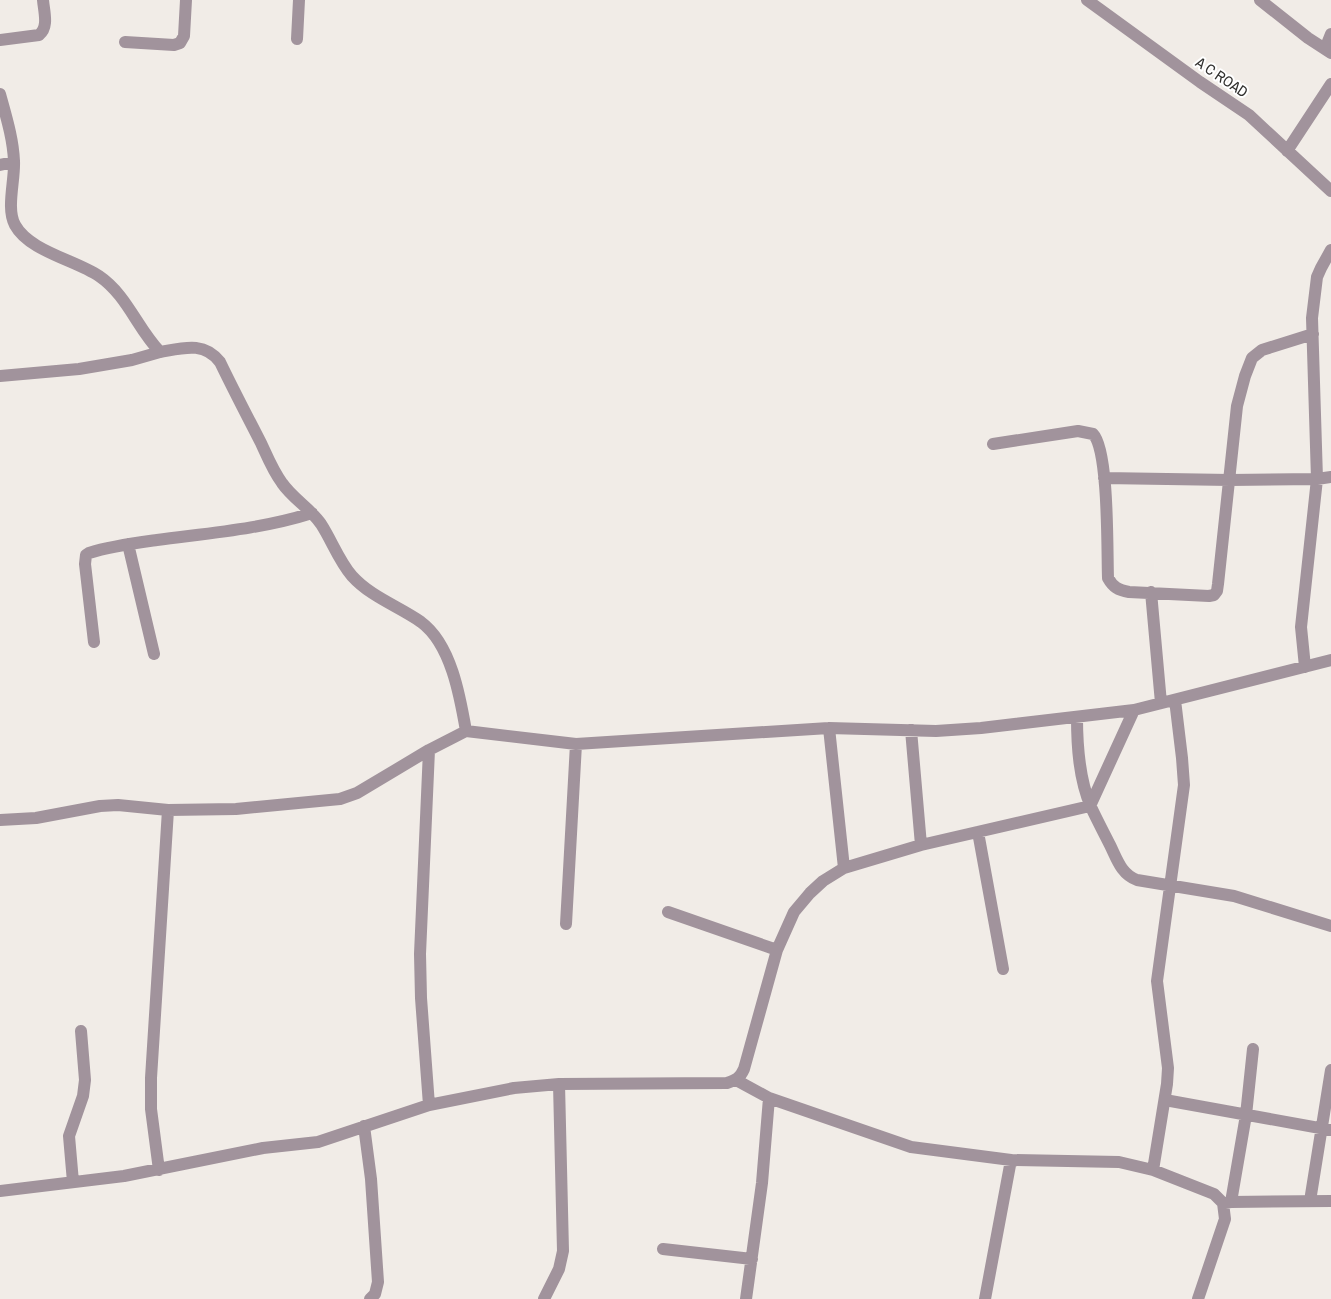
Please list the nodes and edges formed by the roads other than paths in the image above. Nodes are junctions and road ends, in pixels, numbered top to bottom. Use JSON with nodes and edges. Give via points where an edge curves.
{"nodes":[{"id":1,"x":43,"y":0,"type":"edge"},
{"id":2,"x":186,"y":0,"type":"edge"},
{"id":3,"x":299,"y":0,"type":"edge"},
{"id":4,"x":1086,"y":0,"type":"edge"},
{"id":5,"x":1260,"y":0,"type":"edge"},
{"id":6,"x":1331,"y":34,"type":"edge"},
{"id":7,"x":297,"y":39,"type":"dead end"},
{"id":8,"x":0,"y":40,"type":"edge"},
{"id":9,"x":125,"y":42,"type":"dead end"},
{"id":10,"x":1328,"y":51,"type":"edge"},
{"id":11,"x":1331,"y":84,"type":"edge"},
{"id":12,"x":0,"y":94,"type":"edge"},
{"id":13,"x":3,"y":116,"type":"edge"},
{"id":14,"x":1287,"y":150,"type":"junction"},
{"id":15,"x":14,"y":162,"type":"junction"},
{"id":16,"x":0,"y":165,"type":"edge"},
{"id":17,"x":1331,"y":191,"type":"edge"},
{"id":18,"x":6,"y":217,"type":"edge"},
{"id":19,"x":1331,"y":250,"type":"edge"},
{"id":20,"x":1313,"y":334,"type":"junction"},
{"id":21,"x":160,"y":352,"type":"junction"},
{"id":22,"x":0,"y":376,"type":"edge"},
{"id":23,"x":993,"y":444,"type":"dead end"},
{"id":24,"x":1331,"y":477,"type":"edge"},
{"id":25,"x":1104,"y":478,"type":"junction"},
{"id":26,"x":1230,"y":480,"type":"junction"},
{"id":27,"x":1316,"y":480,"type":"junction"},
{"id":28,"x":312,"y":513,"type":"junction"},
{"id":29,"x":128,"y":544,"type":"junction"},
{"id":30,"x":1151,"y":592,"type":"junction"},
{"id":31,"x":94,"y":642,"type":"dead end"},
{"id":32,"x":154,"y":654,"type":"dead end"},
{"id":33,"x":1331,"y":660,"type":"edge"},
{"id":34,"x":1305,"y":667,"type":"junction"},
{"id":35,"x":1175,"y":700,"type":"junction"},
{"id":36,"x":1161,"y":703,"type":"junction"},
{"id":37,"x":1134,"y":710,"type":"junction"},
{"id":38,"x":1077,"y":717,"type":"junction"},
{"id":39,"x":829,"y":728,"type":"junction"},
{"id":40,"x":910,"y":730,"type":"junction"},
{"id":41,"x":466,"y":731,"type":"junction"},
{"id":42,"x":576,"y":744,"type":"junction"},
{"id":43,"x":430,"y":750,"type":"junction"},
{"id":44,"x":1090,"y":806,"type":"junction"},
{"id":45,"x":168,"y":810,"type":"junction"},
{"id":46,"x":0,"y":820,"type":"edge"},
{"id":47,"x":978,"y":832,"type":"junction"},
{"id":48,"x":921,"y":845,"type":"junction"},
{"id":49,"x":844,"y":868,"type":"junction"},
{"id":50,"x":1169,"y":885,"type":"junction"},
{"id":51,"x":668,"y":912,"type":"dead end"},
{"id":52,"x":566,"y":924,"type":"dead end"},
{"id":53,"x":1331,"y":926,"type":"edge"},
{"id":54,"x":777,"y":950,"type":"junction"},
{"id":55,"x":1003,"y":969,"type":"dead end"},
{"id":56,"x":81,"y":1031,"type":"dead end"},
{"id":57,"x":1253,"y":1049,"type":"dead end"},
{"id":58,"x":1331,"y":1070,"type":"edge"},
{"id":59,"x":736,"y":1080,"type":"junction"},
{"id":60,"x":559,"y":1084,"type":"junction"},
{"id":61,"x":769,"y":1098,"type":"junction"},
{"id":62,"x":1165,"y":1100,"type":"junction"},
{"id":63,"x":429,"y":1105,"type":"junction"},
{"id":64,"x":1246,"y":1115,"type":"junction"},
{"id":65,"x":364,"y":1126,"type":"junction"},
{"id":66,"x":1326,"y":1130,"type":"edge"},
{"id":67,"x":1011,"y":1160,"type":"junction"},
{"id":68,"x":159,"y":1170,"type":"junction"},
{"id":69,"x":1153,"y":1170,"type":"junction"},
{"id":70,"x":73,"y":1182,"type":"junction"},
{"id":71,"x":0,"y":1191,"type":"edge"},
{"id":72,"x":1310,"y":1201,"type":"junction"},
{"id":73,"x":1331,"y":1201,"type":"edge"},
{"id":74,"x":1227,"y":1202,"type":"junction"},
{"id":75,"x":663,"y":1250,"type":"dead end"},
{"id":76,"x":752,"y":1259,"type":"junction"},
{"id":77,"x":370,"y":1299,"type":"edge"},
{"id":78,"x":544,"y":1299,"type":"edge"},
{"id":79,"x":746,"y":1299,"type":"edge"},
{"id":80,"x":985,"y":1299,"type":"edge"},
{"id":81,"x":1198,"y":1299,"type":"edge"}],
"edges":[{"from":1,"to":8,"type":"street","via":[[44,31],[39,35]]},
{"from":2,"to":9,"type":"street","via":[[184,36],[180,43]]},
{"from":3,"to":7,"type":"street"},
{"from":4,"to":14,"type":"street","name":"A C ROAD","via":[[1249,115]]},
{"from":5,"to":10,"type":"street"},
{"from":6,"to":10,"type":"street"},
{"from":11,"to":14,"type":"street"},
{"from":12,"to":13,"type":"street"},
{"from":13,"to":15,"type":"street","via":[[9,127]]},
{"from":14,"to":17,"type":"street","name":"A C ROAD"},
{"from":15,"to":16,"type":"street"},
{"from":15,"to":18,"type":"street"},
{"from":18,"to":21,"type":"street","via":[[27,239],[83,267],[112,286]]},
{"from":19,"to":20,"type":"street","via":[[1318,277]]},
{"from":20,"to":26,"type":"street","via":[[1262,350],[1252,358],[1240,390]]},
{"from":20,"to":27,"type":"street"},
{"from":21,"to":22,"type":"street","via":[[79,369]]},
{"from":21,"to":28,"type":"street","via":[[200,348],[214,354],[282,483]]},
{"from":23,"to":25,"type":"street","via":[[1078,431],[1093,434],[1099,443]]},
{"from":24,"to":27,"type":"street"},
{"from":25,"to":26,"type":"street"},
{"from":25,"to":30,"type":"street","via":[[1108,578],[1112,586],[1122,591]]},
{"from":26,"to":27,"type":"street"},
{"from":26,"to":30,"type":"street","via":[[1217,591],[1209,596]]},
{"from":27,"to":34,"type":"street","via":[[1301,627]]},
{"from":28,"to":29,"type":"street","via":[[246,529]]},
{"from":28,"to":41,"type":"street","via":[[352,576],[434,633],[452,671]]},
{"from":29,"to":31,"type":"street","via":[[86,555]]},
{"from":29,"to":32,"type":"street"},
{"from":30,"to":36,"type":"street"},
{"from":33,"to":34,"type":"street"},
{"from":34,"to":35,"type":"street"},
{"from":35,"to":36,"type":"street"},
{"from":35,"to":50,"type":"street","via":[[1184,785]]},
{"from":36,"to":37,"type":"street"},
{"from":37,"to":38,"type":"street"},
{"from":37,"to":44,"type":"street"},
{"from":38,"to":40,"type":"street","via":[[981,728]]},
{"from":38,"to":44,"type":"street","via":[[1079,760]]},
{"from":39,"to":40,"type":"street"},
{"from":39,"to":42,"type":"street"},
{"from":39,"to":49,"type":"street"},
{"from":40,"to":48,"type":"street"},
{"from":41,"to":42,"type":"street"},
{"from":41,"to":43,"type":"street"},
{"from":42,"to":52,"type":"street"},
{"from":43,"to":45,"type":"street","via":[[364,789],[340,799],[236,809]]},
{"from":43,"to":63,"type":"street","via":[[420,954]]},
{"from":44,"to":47,"type":"street"},
{"from":44,"to":50,"type":"street","via":[[1125,873],[1137,880]]},
{"from":45,"to":46,"type":"street","via":[[100,806],[36,818]]},
{"from":45,"to":68,"type":"street","via":[[150,1078]]},
{"from":47,"to":48,"type":"street"},
{"from":47,"to":55,"type":"street"},
{"from":48,"to":49,"type":"street"},
{"from":49,"to":54,"type":"street","via":[[823,881],[794,912]]},
{"from":50,"to":53,"type":"street","via":[[1234,896]]},
{"from":50,"to":62,"type":"street","via":[[1157,981],[1168,1068]]},
{"from":51,"to":54,"type":"street"},
{"from":54,"to":59,"type":"street","via":[[744,1069]]},
{"from":56,"to":70,"type":"street","via":[[86,1080],[69,1136]]},
{"from":57,"to":64,"type":"street"},
{"from":58,"to":66,"type":"street"},
{"from":59,"to":60,"type":"street","via":[[727,1083]]},
{"from":59,"to":61,"type":"street"},
{"from":60,"to":63,"type":"street","via":[[514,1088]]},
{"from":60,"to":78,"type":"street","via":[[563,1251],[559,1269]]},
{"from":61,"to":67,"type":"street","via":[[911,1147]]},
{"from":61,"to":76,"type":"street"},
{"from":62,"to":64,"type":"street"},
{"from":62,"to":69,"type":"street"},
{"from":63,"to":65,"type":"street"},
{"from":64,"to":66,"type":"street"},
{"from":64,"to":74,"type":"street"},
{"from":65,"to":68,"type":"street","via":[[318,1142],[263,1148]]},
{"from":65,"to":77,"type":"street","via":[[378,1282]]},
{"from":66,"to":72,"type":"street"},
{"from":67,"to":69,"type":"street","via":[[1119,1162]]},
{"from":67,"to":80,"type":"street"},
{"from":68,"to":70,"type":"street"},
{"from":69,"to":74,"type":"street"},
{"from":70,"to":71,"type":"street"},
{"from":72,"to":73,"type":"street"},
{"from":72,"to":74,"type":"street"},
{"from":74,"to":81,"type":"street","via":[[1223,1227]]},
{"from":75,"to":76,"type":"street"},
{"from":76,"to":79,"type":"street"}]}
